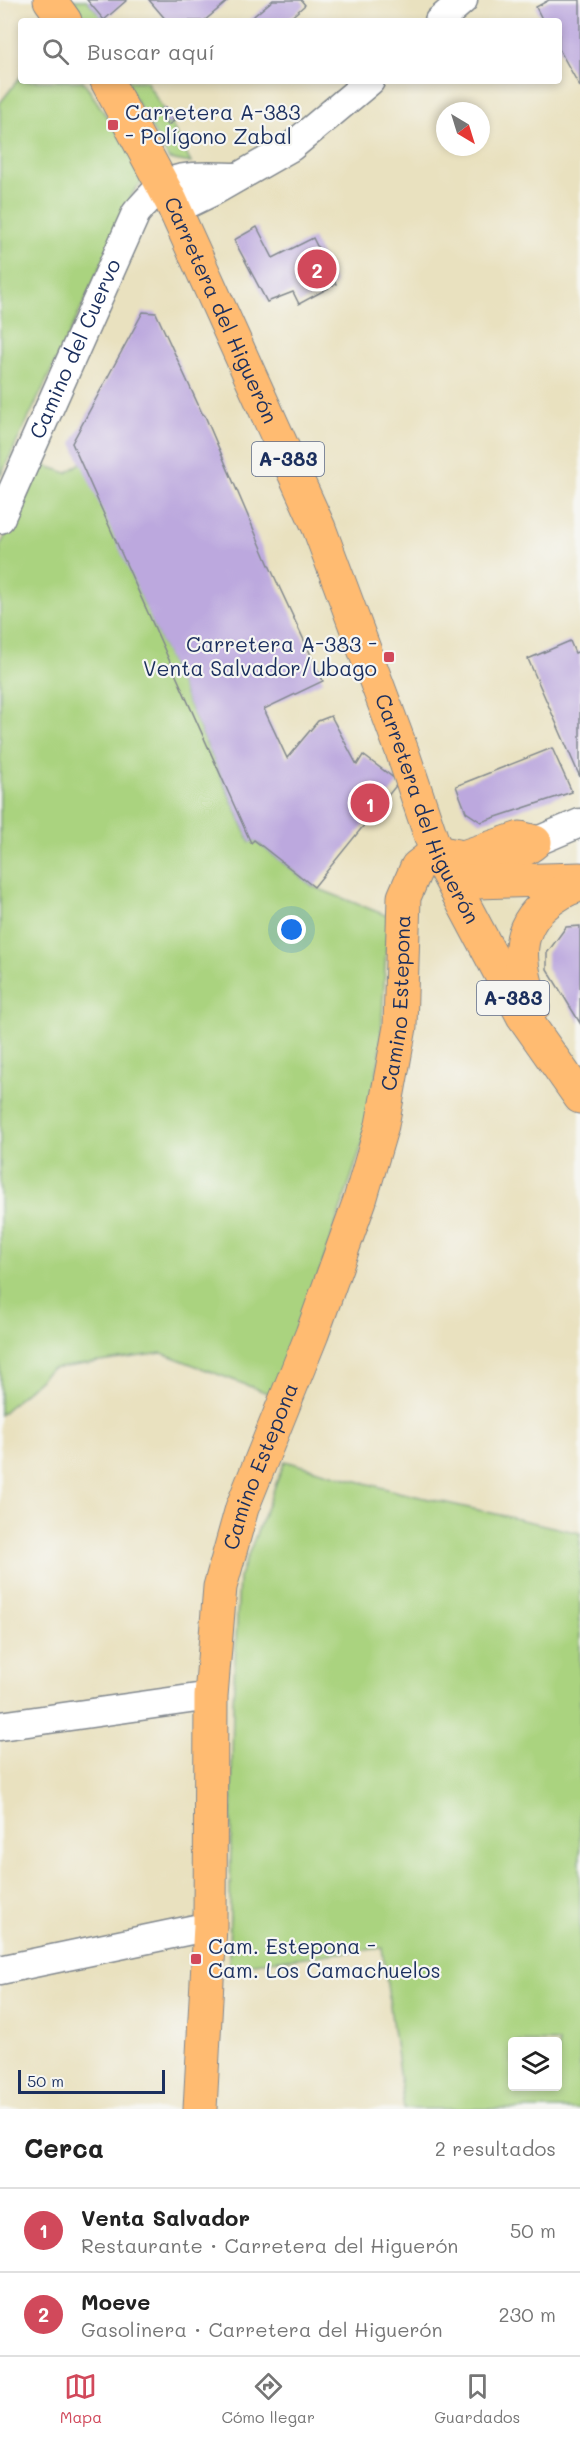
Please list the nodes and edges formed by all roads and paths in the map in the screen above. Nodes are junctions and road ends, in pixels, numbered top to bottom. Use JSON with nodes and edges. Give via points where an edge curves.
{"nodes":[{"id":1,"x":50,"y":0,"type":"edge"},
{"id":2,"x":463,"y":0,"type":"edge"},
{"id":3,"x":63,"y":18,"type":"edge"},
{"id":4,"x":442,"y":18,"type":"edge"},
{"id":5,"x":109,"y":84,"type":"edge"},
{"id":6,"x":366,"y":84,"type":"edge"},
{"id":7,"x":169,"y":197,"type":"junction"},
{"id":8,"x":0,"y":519,"type":"edge"},
{"id":9,"x":580,"y":824,"type":"edge"},
{"id":10,"x":541,"y":840,"type":"junction"},
{"id":11,"x":449,"y":873,"type":"junction"},
{"id":12,"x":540,"y":879,"type":"junction"},
{"id":13,"x":580,"y":879,"type":"edge"},
{"id":14,"x":580,"y":885,"type":"edge"},
{"id":15,"x":574,"y":1088,"type":"edge"},
{"id":16,"x":211,"y":1696,"type":"junction"},
{"id":17,"x":0,"y":1726,"type":"edge"},
{"id":18,"x":210,"y":1926,"type":"junction"},
{"id":19,"x":0,"y":1970,"type":"edge"},
{"id":20,"x":200,"y":2109,"type":"edge"}],
"edges":[{"from":1,"to":3,"type":"main road"},
{"from":2,"to":4,"type":"street"},
{"from":5,"to":7,"type":"main road","name":"Carretera del Higuerón","number":"A-383"},
{"from":6,"to":7,"type":"street","via":[[291,147],[264,164],[212,192]]},
{"from":7,"to":8,"type":"street","name":"Camino del Cuervo","via":[[136,213]]},
{"from":7,"to":11,"type":"main road","name":"Carretera del Higuerón","number":"A-383","via":[[319,528]]},
{"from":9,"to":10,"type":"street"},
{"from":10,"to":11,"type":"main road","via":[[520,838],[462,856]]},
{"from":10,"to":12,"type":"main road","via":[[524,864]]},
{"from":11,"to":12,"type":"main road","via":[[478,882]]},
{"from":11,"to":15,"type":"main road","name":"Carretera del Higuerón","number":"A-383","via":[[523,1016]]},
{"from":11,"to":16,"type":"main road","name":"Camino Estepona","via":[[417,867],[404,897],[400,1027],[382,1125],[312,1334],[242,1508],[220,1587]]},
{"from":12,"to":13,"type":"main road"},
{"from":14,"to":15,"type":"main road","via":[[558,894],[535,914],[521,946],[524,980],[536,1015]]},
{"from":16,"to":17,"type":"street"},
{"from":16,"to":18,"type":"main road","name":"Camino Estepona"},
{"from":18,"to":19,"type":"street"},
{"from":18,"to":20,"type":"main road","name":"Camino Estepona"}]}
